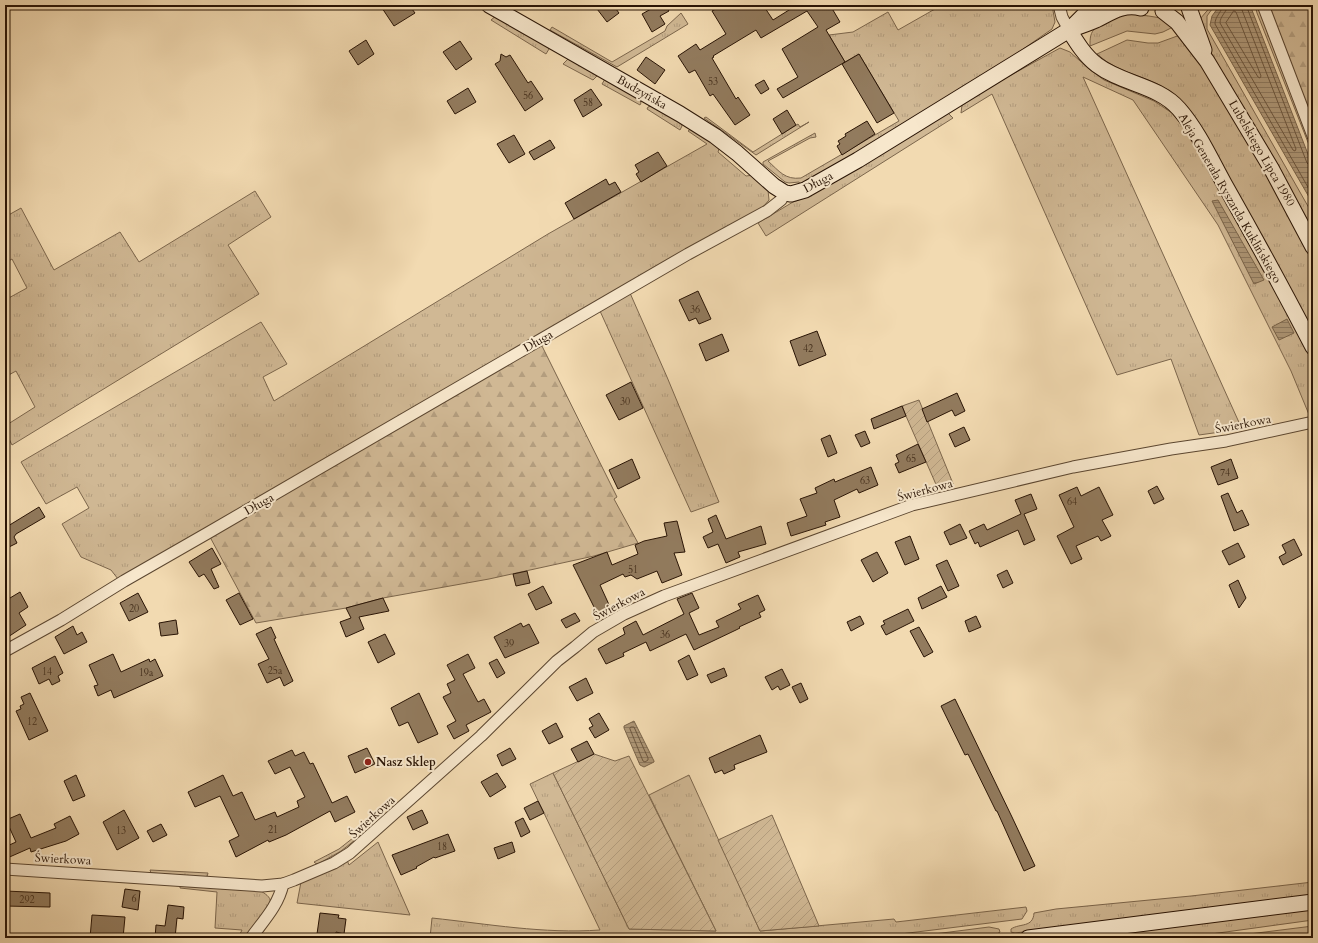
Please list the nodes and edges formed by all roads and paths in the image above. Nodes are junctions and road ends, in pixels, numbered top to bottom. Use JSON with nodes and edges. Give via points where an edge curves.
{"nodes":[{"id":1,"x":489,"y":5,"type":"edge"},
{"id":2,"x":1059,"y":5,"type":"edge"},
{"id":3,"x":1097,"y":5,"type":"edge"},
{"id":4,"x":1178,"y":5,"type":"edge"},
{"id":5,"x":1188,"y":5,"type":"edge"},
{"id":6,"x":1263,"y":5,"type":"edge"},
{"id":7,"x":1138,"y":6,"type":"edge"},
{"id":8,"x":1163,"y":11,"type":"junction"},
{"id":9,"x":1069,"y":30,"type":"junction"},
{"id":10,"x":1208,"y":61,"type":"junction"},
{"id":11,"x":1313,"y":136,"type":"edge"},
{"id":12,"x":785,"y":194,"type":"junction"},
{"id":13,"x":1313,"y":247,"type":"edge"},
{"id":14,"x":1313,"y":347,"type":"edge"},
{"id":15,"x":1313,"y":422,"type":"edge"},
{"id":16,"x":5,"y":651,"type":"edge"},
{"id":17,"x":5,"y":869,"type":"edge"},
{"id":18,"x":283,"y":884,"type":"junction"},
{"id":19,"x":1313,"y":902,"type":"edge"},
{"id":20,"x":251,"y":938,"type":"edge"},
{"id":21,"x":1028,"y":938,"type":"edge"}],
"edges":[{"from":1,"to":12,"type":"street","name":"Budzyńska","via":[[715,136]]},
{"from":2,"to":9,"type":"street"},
{"from":3,"to":9,"type":"street","name":"Długa"},
{"from":4,"to":8,"type":"street"},
{"from":5,"to":10,"type":"street","name":"Lubelskiego Lipca 1980"},
{"from":6,"to":11,"type":"street"},
{"from":7,"to":8,"type":"street","name":"Długa","via":[[1154,12]]},
{"from":7,"to":9,"type":"street","name":"Długa","via":[[1121,8]]},
{"from":8,"to":10,"type":"street","name":"Lubelskiego Lipca 1980","via":[[1177,22]]},
{"from":9,"to":12,"type":"street","name":"Długa","via":[[858,160],[805,190]]},
{"from":9,"to":14,"type":"street","name":"Aleja Generała Ryszarda Kuklińskiego","via":[[1085,54],[1097,65],[1153,91],[1180,110],[1197,135]]},
{"from":10,"to":13,"type":"street","name":"Lubelskiego Lipca 1980","via":[[1271,168]]},
{"from":12,"to":16,"type":"street","name":"Długa","via":[[767,211],[688,254]]},
{"from":15,"to":18,"type":"street","name":"Świerkowa","via":[[1226,441],[1072,467],[912,505],[664,596],[624,614],[594,632],[557,661],[481,736],[354,850],[334,863]]},
{"from":17,"to":18,"type":"street","name":"Świerkowa","via":[[262,886]]},
{"from":18,"to":20,"type":"street","via":[[276,905]]},
{"from":19,"to":21,"type":"street"}]}
